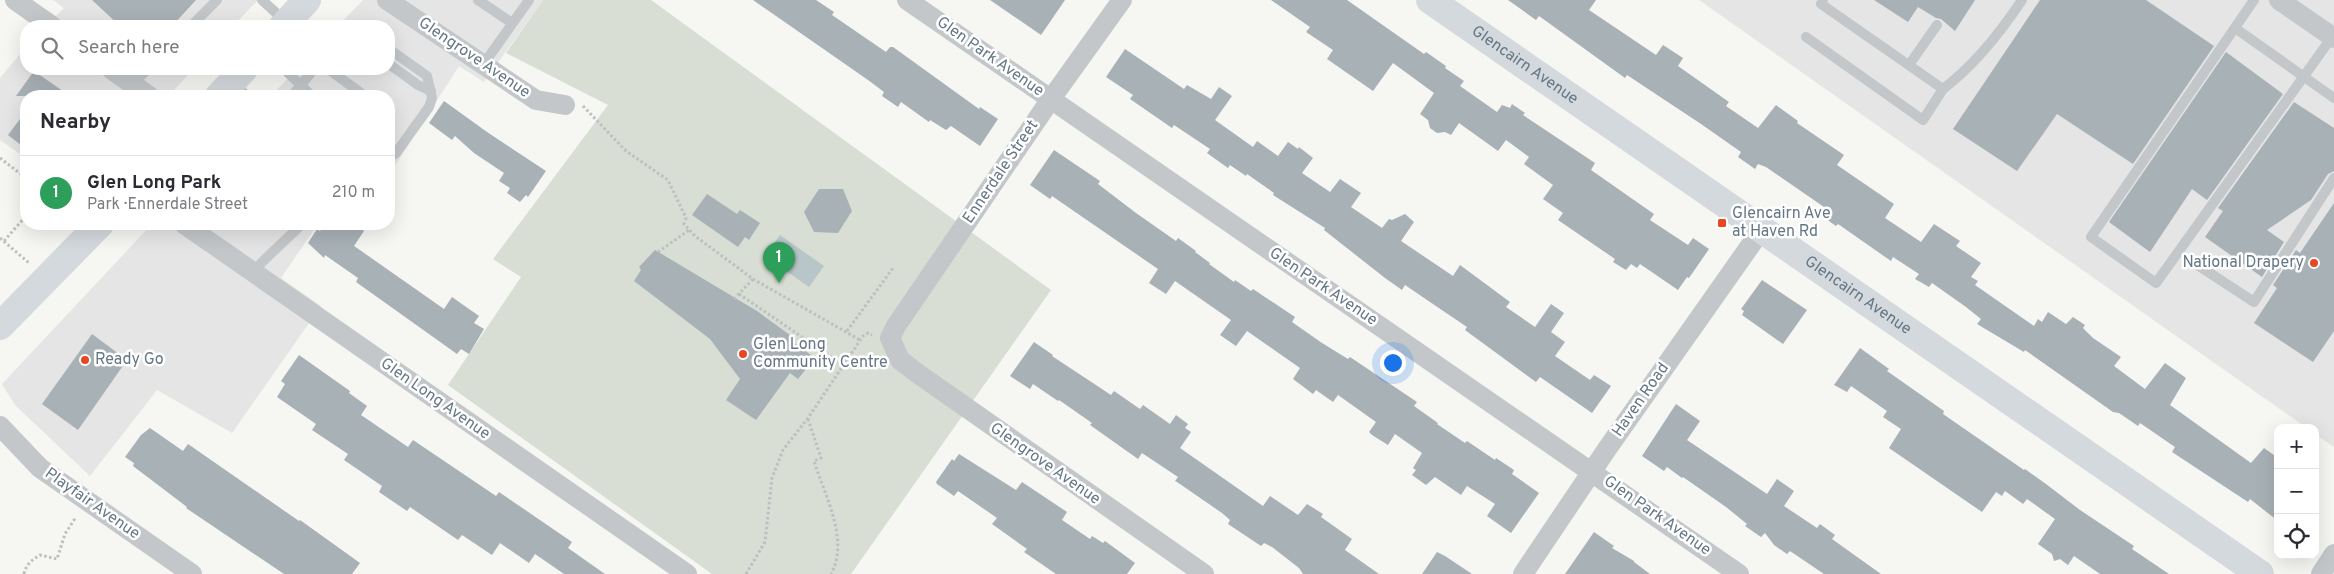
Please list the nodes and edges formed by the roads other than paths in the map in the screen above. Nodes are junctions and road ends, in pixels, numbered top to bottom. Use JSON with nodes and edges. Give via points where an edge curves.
{"nodes":[{"id":1,"x":15,"y":0,"type":"edge"},
{"id":2,"x":217,"y":0,"type":"edge"},
{"id":3,"x":262,"y":0,"type":"edge"},
{"id":4,"x":307,"y":0,"type":"edge"},
{"id":5,"x":387,"y":0,"type":"edge"},
{"id":6,"x":478,"y":0,"type":"edge"},
{"id":7,"x":529,"y":0,"type":"edge"},
{"id":8,"x":907,"y":0,"type":"edge"},
{"id":9,"x":1122,"y":0,"type":"edge"},
{"id":10,"x":1430,"y":0,"type":"edge"},
{"id":11,"x":1823,"y":0,"type":"edge"},
{"id":12,"x":2022,"y":0,"type":"edge"},
{"id":13,"x":2254,"y":0,"type":"edge"},
{"id":14,"x":2279,"y":0,"type":"edge"},
{"id":15,"x":43,"y":20,"type":"edge"},
{"id":16,"x":197,"y":20,"type":"edge"},
{"id":17,"x":281,"y":20,"type":"edge"},
{"id":18,"x":289,"y":20,"type":"edge"},
{"id":19,"x":512,"y":23,"type":"junction"},
{"id":20,"x":1937,"y":25,"type":"dead end"},
{"id":21,"x":2234,"y":28,"type":"junction"},
{"id":22,"x":1806,"y":37,"type":"dead end"},
{"id":23,"x":2333,"y":38,"type":"edge"},
{"id":24,"x":395,"y":53,"type":"edge"},
{"id":25,"x":483,"y":65,"type":"junction"},
{"id":26,"x":1909,"y":65,"type":"junction"},
{"id":27,"x":395,"y":68,"type":"edge"},
{"id":28,"x":119,"y":75,"type":"edge"},
{"id":29,"x":142,"y":75,"type":"edge"},
{"id":30,"x":290,"y":75,"type":"edge"},
{"id":31,"x":308,"y":75,"type":"edge"},
{"id":32,"x":336,"y":75,"type":"edge"},
{"id":33,"x":2304,"y":77,"type":"junction"},
{"id":34,"x":132,"y":84,"type":"junction"},
{"id":35,"x":300,"y":84,"type":"junction"},
{"id":36,"x":1943,"y":89,"type":"junction"},
{"id":37,"x":140,"y":90,"type":"edge"},
{"id":38,"x":296,"y":90,"type":"edge"},
{"id":39,"x":306,"y":90,"type":"edge"},
{"id":40,"x":357,"y":90,"type":"edge"},
{"id":41,"x":430,"y":90,"type":"junction"},
{"id":42,"x":2334,"y":98,"type":"edge"},
{"id":43,"x":1051,"y":99,"type":"junction"},
{"id":44,"x":565,"y":105,"type":"road end"},
{"id":45,"x":395,"y":154,"type":"edge"},
{"id":46,"x":2334,"y":178,"type":"edge"},
{"id":47,"x":1762,"y":229,"type":"junction"},
{"id":48,"x":94,"y":230,"type":"edge"},
{"id":49,"x":193,"y":230,"type":"edge"},
{"id":50,"x":296,"y":230,"type":"edge"},
{"id":51,"x":2196,"y":264,"type":"dead end"},
{"id":52,"x":254,"y":273,"type":"junction"},
{"id":53,"x":0,"y":326,"type":"edge"},
{"id":54,"x":893,"y":347,"type":"joint"},
{"id":55,"x":0,"y":426,"type":"edge"},
{"id":56,"x":1592,"y":471,"type":"junction"},
{"id":57,"x":2334,"y":554,"type":"edge"},
{"id":58,"x":192,"y":574,"type":"edge"},
{"id":59,"x":687,"y":574,"type":"edge"},
{"id":60,"x":1204,"y":574,"type":"edge"},
{"id":61,"x":1523,"y":574,"type":"edge"},
{"id":62,"x":1739,"y":574,"type":"edge"},
{"id":63,"x":2260,"y":574,"type":"edge"},
{"id":64,"x":2321,"y":574,"type":"edge"}],
"edges":[{"from":1,"to":15,"type":"street"},
{"from":2,"to":16,"type":"lane"},
{"from":3,"to":17,"type":"lane"},
{"from":4,"to":18,"type":"street"},
{"from":5,"to":25,"type":"street","name":"Glengrove Avenue"},
{"from":6,"to":19,"type":"lane"},
{"from":7,"to":19,"type":"lane"},
{"from":8,"to":43,"type":"street","name":"Glen Park Avenue"},
{"from":9,"to":43,"type":"street","name":"Ennerdale Street"},
{"from":10,"to":47,"type":"street","name":"Glencairn Avenue"},
{"from":11,"to":26,"type":"lane","via":[[1821,4]]},
{"from":12,"to":36,"type":"lane","via":[[1964,74]]},
{"from":13,"to":21,"type":"lane"},
{"from":14,"to":23,"type":"street"},
{"from":19,"to":25,"type":"lane"},
{"from":20,"to":26,"type":"lane"},
{"from":21,"to":33,"type":"lane"},
{"from":21,"to":33,"type":"lane","via":[[2090,236],[2156,284]]},
{"from":22,"to":36,"type":"lane","via":[[1923,120]]},
{"from":23,"to":33,"type":"lane"},
{"from":24,"to":41,"type":"lane","via":[[426,76]]},
{"from":25,"to":44,"type":"street","name":"Glengrove Avenue","via":[[536,100]]},
{"from":26,"to":36,"type":"lane"},
{"from":27,"to":41,"type":"lane"},
{"from":28,"to":34,"type":"street"},
{"from":29,"to":34,"type":"lane"},
{"from":30,"to":35,"type":"lane"},
{"from":31,"to":35,"type":"lane"},
{"from":32,"to":40,"type":"lane"},
{"from":33,"to":42,"type":"lane"},
{"from":34,"to":37,"type":"street"},
{"from":35,"to":38,"type":"lane"},
{"from":35,"to":39,"type":"lane"},
{"from":41,"to":45,"type":"lane","via":[[429,107]]},
{"from":43,"to":54,"type":"street","name":"Ennerdale Street","via":[[896,326],[890,338]]},
{"from":43,"to":56,"type":"street","name":"Glen Park Avenue"},
{"from":46,"to":51,"type":"lane","via":[[2254,302]]},
{"from":47,"to":56,"type":"street","name":"Haven Road"},
{"from":47,"to":63,"type":"street","name":"Glencairn Avenue"},
{"from":48,"to":53,"type":"street"},
{"from":49,"to":52,"type":"street","name":"Glen Long Avenue"},
{"from":50,"to":52,"type":"lane"},
{"from":52,"to":59,"type":"street","name":"Glen Long Avenue"},
{"from":54,"to":60,"type":"street","name":"Glengrove Avenue","via":[[900,360],[917,373]]},
{"from":55,"to":58,"type":"street","name":"Playfair Avenue","via":[[40,468]]},
{"from":56,"to":61,"type":"street","name":"Haven Road"},
{"from":56,"to":62,"type":"street","name":"Glen Park Avenue"},
{"from":57,"to":64,"type":"street"}]}
